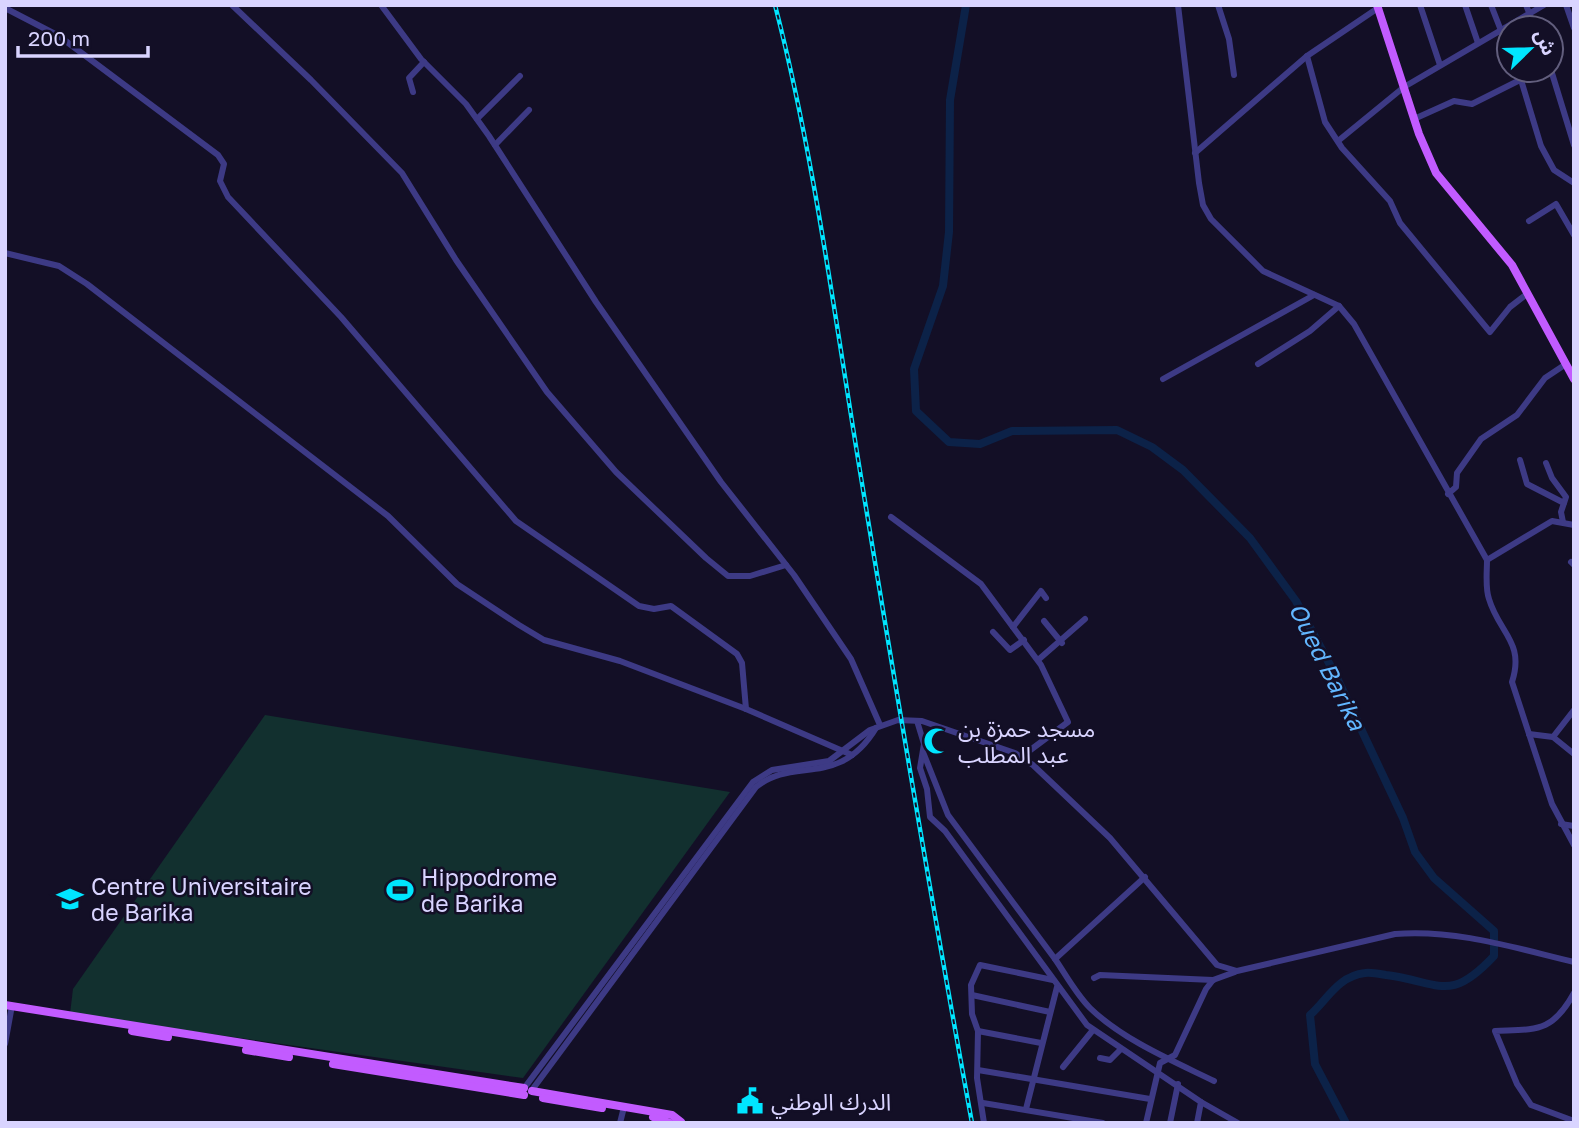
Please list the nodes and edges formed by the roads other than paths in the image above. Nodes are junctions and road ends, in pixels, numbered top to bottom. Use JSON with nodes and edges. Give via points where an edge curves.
{"nodes":[{"id":1,"x":232,"y":5,"type":"edge"},
{"id":2,"x":381,"y":5,"type":"edge"},
{"id":3,"x":1178,"y":5,"type":"edge"},
{"id":4,"x":1218,"y":5,"type":"edge"},
{"id":5,"x":1420,"y":5,"type":"edge"},
{"id":6,"x":1465,"y":5,"type":"edge"},
{"id":7,"x":1544,"y":5,"type":"edge"},
{"id":8,"x":1566,"y":5,"type":"edge"},
{"id":9,"x":1378,"y":7,"type":"edge"},
{"id":10,"x":5,"y":8,"type":"edge"},
{"id":11,"x":1527,"y":9,"type":"edge"},
{"id":12,"x":1574,"y":29,"type":"edge"},
{"id":13,"x":1495,"y":33,"type":"edge"},
{"id":14,"x":1478,"y":43,"type":"junction"},
{"id":15,"x":1307,"y":56,"type":"junction"},
{"id":16,"x":424,"y":62,"type":"junction"},
{"id":17,"x":1440,"y":65,"type":"junction"},
{"id":18,"x":1234,"y":75,"type":"dead end"},
{"id":19,"x":520,"y":76,"type":"dead end"},
{"id":20,"x":1510,"y":84,"type":"edge"},
{"id":21,"x":1523,"y":84,"type":"edge"},
{"id":22,"x":1555,"y":84,"type":"edge"},
{"id":23,"x":1404,"y":87,"type":"junction"},
{"id":24,"x":413,"y":92,"type":"dead end"},
{"id":25,"x":529,"y":110,"type":"dead end"},
{"id":26,"x":477,"y":119,"type":"junction"},
{"id":27,"x":1414,"y":119,"type":"junction"},
{"id":28,"x":1338,"y":141,"type":"junction"},
{"id":29,"x":495,"y":145,"type":"junction"},
{"id":30,"x":1574,"y":145,"type":"edge"},
{"id":31,"x":1195,"y":153,"type":"junction"},
{"id":32,"x":1574,"y":183,"type":"edge"},
{"id":33,"x":1529,"y":221,"type":"dead end"},
{"id":34,"x":1574,"y":235,"type":"edge"},
{"id":35,"x":5,"y":253,"type":"edge"},
{"id":36,"x":1527,"y":294,"type":"junction"},
{"id":37,"x":1314,"y":295,"type":"junction"},
{"id":38,"x":1339,"y":306,"type":"junction"},
{"id":39,"x":1258,"y":364,"type":"dead end"},
{"id":40,"x":1566,"y":364,"type":"junction"},
{"id":41,"x":1163,"y":379,"type":"dead end"},
{"id":42,"x":1574,"y":379,"type":"edge"},
{"id":43,"x":1520,"y":460,"type":"dead end"},
{"id":44,"x":1546,"y":463,"type":"dead end"},
{"id":45,"x":1448,"y":494,"type":"junction"},
{"id":46,"x":1564,"y":503,"type":"junction"},
{"id":47,"x":891,"y":517,"type":"dead end"},
{"id":48,"x":1563,"y":522,"type":"junction"},
{"id":49,"x":1574,"y":525,"type":"edge"},
{"id":50,"x":1487,"y":560,"type":"junction"},
{"id":51,"x":786,"y":565,"type":"junction"},
{"id":52,"x":1046,"y":598,"type":"dead end"},
{"id":53,"x":1084,"y":619,"type":"dead end"},
{"id":54,"x":1045,"y":621,"type":"dead end"},
{"id":55,"x":1013,"y":627,"type":"junction"},
{"id":56,"x":993,"y":632,"type":"dead end"},
{"id":57,"x":1024,"y":640,"type":"junction"},
{"id":58,"x":1062,"y":643,"type":"junction"},
{"id":59,"x":1038,"y":660,"type":"junction"},
{"id":60,"x":746,"y":709,"type":"junction"},
{"id":61,"x":1572,"y":715,"type":"edge"},
{"id":62,"x":917,"y":721,"type":"junction"},
{"id":63,"x":878,"y":726,"type":"junction"},
{"id":64,"x":1529,"y":734,"type":"junction"},
{"id":65,"x":1553,"y":737,"type":"junction"},
{"id":66,"x":922,"y":751,"type":"junction"},
{"id":67,"x":849,"y":752,"type":"junction"},
{"id":68,"x":1574,"y":754,"type":"edge"},
{"id":69,"x":1021,"y":757,"type":"junction"},
{"id":70,"x":1560,"y":824,"type":"junction"},
{"id":71,"x":1574,"y":826,"type":"edge"},
{"id":72,"x":1574,"y":845,"type":"edge"},
{"id":73,"x":1145,"y":877,"type":"junction"},
{"id":74,"x":1055,"y":959,"type":"junction"},
{"id":75,"x":1574,"y":962,"type":"edge"},
{"id":76,"x":1237,"y":971,"type":"junction"},
{"id":77,"x":1094,"y":978,"type":"dead end"},
{"id":78,"x":1213,"y":980,"type":"junction"},
{"id":79,"x":1055,"y":983,"type":"junction"},
{"id":80,"x":1574,"y":993,"type":"edge"},
{"id":81,"x":972,"y":995,"type":"junction"},
{"id":82,"x":7,"y":1008,"type":"edge"},
{"id":83,"x":1050,"y":1012,"type":"junction"},
{"id":84,"x":1093,"y":1030,"type":"junction"},
{"id":85,"x":978,"y":1031,"type":"junction"},
{"id":86,"x":1041,"y":1043,"type":"junction"},
{"id":87,"x":5,"y":1044,"type":"edge"},
{"id":88,"x":1122,"y":1049,"type":"junction"},
{"id":89,"x":1100,"y":1058,"type":"dead end"},
{"id":90,"x":1166,"y":1059,"type":"junction"},
{"id":91,"x":1063,"y":1067,"type":"dead end"},
{"id":92,"x":978,"y":1070,"type":"junction"},
{"id":93,"x":1156,"y":1070,"type":"junction"},
{"id":94,"x":1031,"y":1079,"type":"junction"},
{"id":95,"x":1214,"y":1081,"type":"dead end"},
{"id":96,"x":1178,"y":1084,"type":"junction"},
{"id":97,"x":528,"y":1091,"type":"junction"},
{"id":98,"x":1150,"y":1099,"type":"junction"},
{"id":99,"x":1201,"y":1102,"type":"junction"},
{"id":100,"x":983,"y":1103,"type":"junction"},
{"id":101,"x":623,"y":1109,"type":"junction"},
{"id":102,"x":1026,"y":1109,"type":"junction"},
{"id":103,"x":1574,"y":1121,"type":"edge"},
{"id":104,"x":621,"y":1122,"type":"edge"},
{"id":105,"x":670,"y":1123,"type":"edge"},
{"id":106,"x":681,"y":1123,"type":"edge"},
{"id":107,"x":688,"y":1123,"type":"edge"},
{"id":108,"x":984,"y":1123,"type":"edge"},
{"id":109,"x":1103,"y":1123,"type":"edge"},
{"id":110,"x":1146,"y":1123,"type":"edge"},
{"id":111,"x":1170,"y":1123,"type":"edge"},
{"id":112,"x":1197,"y":1123,"type":"edge"},
{"id":113,"x":1238,"y":1123,"type":"edge"}],
"edges":[{"from":1,"to":51,"type":"street","via":[[402,173],[456,260],[548,391],[616,472],[729,576],[750,576]]},
{"from":2,"to":16,"type":"street"},
{"from":3,"to":31,"type":"street"},
{"from":4,"to":18,"type":"street"},
{"from":5,"to":17,"type":"street"},
{"from":6,"to":14,"type":"street"},
{"from":7,"to":11,"type":"street"},
{"from":8,"to":12,"type":"street"},
{"from":9,"to":15,"type":"street"},
{"from":9,"to":23,"type":"main road"},
{"from":10,"to":60,"type":"street","via":[[69,43],[218,155],[225,164],[220,181],[228,197],[341,317],[508,512],[639,606],[671,606],[732,649],[742,663]]},
{"from":13,"to":14,"type":"street"},
{"from":14,"to":17,"type":"street"},
{"from":15,"to":28,"type":"street","via":[[1325,122]]},
{"from":15,"to":31,"type":"street"},
{"from":16,"to":24,"type":"street","via":[[409,78]]},
{"from":16,"to":26,"type":"street"},
{"from":17,"to":23,"type":"street"},
{"from":19,"to":26,"type":"street"},
{"from":20,"to":27,"type":"street","via":[[1472,104],[1454,101]]},
{"from":21,"to":32,"type":"street","via":[[1541,146],[1554,170]]},
{"from":22,"to":30,"type":"street"},
{"from":23,"to":27,"type":"main road"},
{"from":23,"to":28,"type":"street"},
{"from":25,"to":29,"type":"street"},
{"from":26,"to":29,"type":"street"},
{"from":27,"to":36,"type":"main road","via":[[1436,173],[1496,243]]},
{"from":28,"to":36,"type":"street","via":[[1490,332]]},
{"from":29,"to":51,"type":"street","via":[[596,302],[721,482]]},
{"from":31,"to":37,"type":"street","via":[[1203,205],[1210,219],[1263,271]]},
{"from":33,"to":34,"type":"street","via":[[1556,204]]},
{"from":35,"to":60,"type":"street","via":[[58,266],[87,284],[388,516],[457,584],[519,625],[544,640],[620,661]]},
{"from":36,"to":40,"type":"main road"},
{"from":37,"to":38,"type":"street"},
{"from":37,"to":41,"type":"street"},
{"from":38,"to":39,"type":"street"},
{"from":38,"to":45,"type":"street","via":[[1367,345]]},
{"from":40,"to":42,"type":"main road"},
{"from":40,"to":45,"type":"street","via":[[1545,378],[1517,415],[1481,439]]},
{"from":43,"to":46,"type":"street","via":[[1527,484]]},
{"from":44,"to":46,"type":"street","via":[[1566,497]]},
{"from":45,"to":50,"type":"street"},
{"from":46,"to":48,"type":"street"},
{"from":47,"to":55,"type":"street","via":[[981,584]]},
{"from":48,"to":49,"type":"street"},
{"from":48,"to":50,"type":"street","via":[[1552,520]]},
{"from":50,"to":64,"type":"street","via":[[1488,598],[1517,653],[1512,682]]},
{"from":51,"to":63,"type":"street","via":[[851,659]]},
{"from":52,"to":55,"type":"street","via":[[1041,591]]},
{"from":53,"to":58,"type":"street"},
{"from":54,"to":58,"type":"street"},
{"from":55,"to":57,"type":"street"},
{"from":56,"to":57,"type":"street","via":[[1010,650]]},
{"from":57,"to":59,"type":"street"},
{"from":58,"to":59,"type":"street"},
{"from":59,"to":69,"type":"street","via":[[1068,722]]},
{"from":60,"to":67,"type":"street"},
{"from":61,"to":65,"type":"street"},
{"from":62,"to":63,"type":"street"},
{"from":62,"to":66,"type":"street"},
{"from":62,"to":69,"type":"street"},
{"from":63,"to":67,"type":"street"},
{"from":64,"to":65,"type":"street"},
{"from":64,"to":70,"type":"street"},
{"from":65,"to":68,"type":"street"},
{"from":66,"to":74,"type":"street","via":[[948,815]]},
{"from":66,"to":79,"type":"street","via":[[920,768],[930,817],[945,831]]},
{"from":67,"to":97,"type":"street","via":[[820,764],[772,769],[753,782]]},
{"from":69,"to":73,"type":"street","via":[[1065,794]]},
{"from":70,"to":71,"type":"street"},
{"from":70,"to":72,"type":"street"},
{"from":73,"to":74,"type":"street"},
{"from":73,"to":76,"type":"street","via":[[1217,965]]},
{"from":74,"to":90,"type":"street","via":[[1089,1007]]},
{"from":75,"to":76,"type":"street","via":[[1450,933],[1395,934]]},
{"from":76,"to":78,"type":"street"},
{"from":77,"to":78,"type":"street"},
{"from":78,"to":90,"type":"street","via":[[1175,1055]]},
{"from":79,"to":81,"type":"street","via":[[980,965],[971,985]]},
{"from":79,"to":83,"type":"street"},
{"from":79,"to":84,"type":"street"},
{"from":80,"to":103,"type":"street","via":[[1561,1016],[1541,1029],[1495,1031],[1531,1105]]},
{"from":81,"to":83,"type":"street"},
{"from":81,"to":85,"type":"street"},
{"from":82,"to":87,"type":"street"},
{"from":82,"to":97,"type":"main road"},
{"from":83,"to":86,"type":"street"},
{"from":84,"to":88,"type":"street"},
{"from":84,"to":91,"type":"street"},
{"from":85,"to":86,"type":"street"},
{"from":85,"to":92,"type":"street"},
{"from":86,"to":94,"type":"street"},
{"from":88,"to":89,"type":"street","via":[[1110,1060]]},
{"from":88,"to":93,"type":"street"},
{"from":90,"to":93,"type":"street"},
{"from":90,"to":95,"type":"street"},
{"from":92,"to":94,"type":"street"},
{"from":92,"to":100,"type":"street"},
{"from":93,"to":96,"type":"street"},
{"from":93,"to":98,"type":"street"},
{"from":94,"to":98,"type":"street"},
{"from":94,"to":102,"type":"street"},
{"from":96,"to":99,"type":"street"},
{"from":96,"to":111,"type":"street"},
{"from":97,"to":101,"type":"main road"},
{"from":98,"to":110,"type":"street"},
{"from":99,"to":112,"type":"street"},
{"from":99,"to":113,"type":"street"},
{"from":100,"to":102,"type":"street"},
{"from":100,"to":108,"type":"street"},
{"from":101,"to":104,"type":"street"},
{"from":101,"to":105,"type":"main road"},
{"from":101,"to":106,"type":"main road","via":[[672,1115]]},
{"from":102,"to":109,"type":"street"},
{"from":106,"to":107,"type":"main road"}]}
